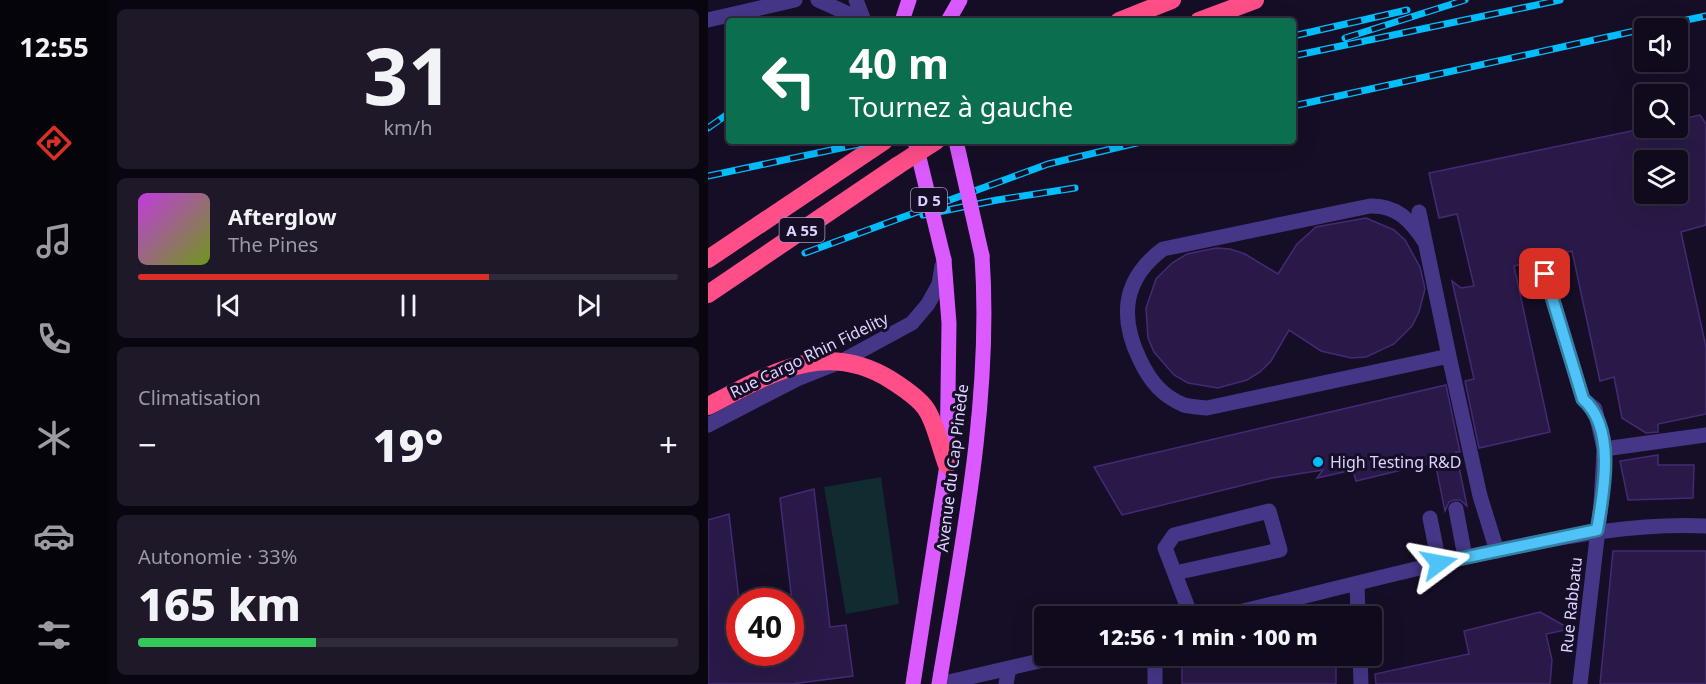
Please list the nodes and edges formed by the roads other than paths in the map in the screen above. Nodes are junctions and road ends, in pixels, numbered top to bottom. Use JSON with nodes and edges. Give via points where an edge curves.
{"nodes":[{"id":1,"x":795,"y":0,"type":"edge"},
{"id":2,"x":818,"y":0,"type":"edge"},
{"id":3,"x":856,"y":0,"type":"edge"},
{"id":4,"x":909,"y":0,"type":"edge"},
{"id":5,"x":960,"y":0,"type":"edge"},
{"id":6,"x":1172,"y":0,"type":"edge"},
{"id":7,"x":1255,"y":0,"type":"edge"},
{"id":8,"x":857,"y":18,"type":"edge"},
{"id":9,"x":863,"y":18,"type":"edge"},
{"id":10,"x":903,"y":18,"type":"edge"},
{"id":11,"x":950,"y":18,"type":"edge"},
{"id":12,"x":1127,"y":18,"type":"edge"},
{"id":13,"x":1207,"y":18,"type":"edge"},
{"id":14,"x":708,"y":20,"type":"edge"},
{"id":15,"x":880,"y":144,"type":"edge"},
{"id":16,"x":916,"y":144,"type":"edge"},
{"id":17,"x":932,"y":144,"type":"edge"},
{"id":18,"x":957,"y":144,"type":"edge"},
{"id":19,"x":1419,"y":212,"type":"dead end"},
{"id":20,"x":1425,"y":242,"type":"junction"},
{"id":21,"x":708,"y":259,"type":"edge"},
{"id":22,"x":944,"y":260,"type":"junction"},
{"id":23,"x":1545,"y":274,"type":"dead end"},
{"id":24,"x":708,"y":294,"type":"edge"},
{"id":25,"x":1449,"y":356,"type":"junction"},
{"id":26,"x":842,"y":361,"type":"junction"},
{"id":27,"x":708,"y":406,"type":"edge"},
{"id":28,"x":708,"y":425,"type":"edge"},
{"id":29,"x":1706,"y":435,"type":"edge"},
{"id":30,"x":1604,"y":449,"type":"junction"},
{"id":31,"x":947,"y":465,"type":"junction"},
{"id":32,"x":1456,"y":509,"type":"dead end"},
{"id":33,"x":1430,"y":518,"type":"dead end"},
{"id":34,"x":1706,"y":525,"type":"edge"},
{"id":35,"x":1597,"y":530,"type":"junction"},
{"id":36,"x":1497,"y":551,"type":"junction"},
{"id":37,"x":1465,"y":557,"type":"junction"},
{"id":38,"x":1439,"y":563,"type":"junction"},
{"id":39,"x":1175,"y":573,"type":"junction"},
{"id":40,"x":1357,"y":583,"type":"junction"},
{"id":41,"x":1187,"y":606,"type":"edge"},
{"id":42,"x":1264,"y":606,"type":"edge"},
{"id":43,"x":1358,"y":606,"type":"edge"},
{"id":44,"x":1034,"y":662,"type":"edge"},
{"id":45,"x":1155,"y":666,"type":"edge"},
{"id":46,"x":1360,"y":666,"type":"edge"},
{"id":47,"x":1009,"y":668,"type":"junction"},
{"id":48,"x":913,"y":684,"type":"edge"},
{"id":49,"x":940,"y":684,"type":"edge"},
{"id":50,"x":1006,"y":684,"type":"edge"},
{"id":51,"x":1155,"y":684,"type":"edge"},
{"id":52,"x":1361,"y":684,"type":"edge"},
{"id":53,"x":1580,"y":684,"type":"edge"}],
"edges":[{"from":1,"to":14,"type":"street"},
{"from":2,"to":8,"type":"street"},
{"from":3,"to":9,"type":"street"},
{"from":4,"to":10,"type":"main road"},
{"from":5,"to":11,"type":"main road"},
{"from":6,"to":12,"type":"highway"},
{"from":7,"to":13,"type":"highway"},
{"from":15,"to":21,"type":"highway","number":"A 55"},
{"from":16,"to":22,"type":"main road","name":"Rue Cargo Rhin Fidelity","number":"D 5","bridge":true},
{"from":17,"to":24,"type":"highway","number":"A 55","bridge":true},
{"from":18,"to":49,"type":"main road","name":"Avenue du Cap Pinède","number":"D 5","bridge":true,"via":[[982,256],[986,312],[974,449]]},
{"from":19,"to":20,"type":"street"},
{"from":20,"to":25,"type":"street"},
{"from":20,"to":25,"type":"street","via":[[1398,211],[1378,206],[1163,249],[1146,261],[1134,282],[1126,310],[1129,337],[1149,380],[1186,405],[1208,408]]},
{"from":22,"to":26,"type":"street","name":"Rue Cargo Rhin Fidelity","number":"D 5","via":[[939,284],[912,323]]},
{"from":22,"to":31,"type":"main road","name":"Avenue du Cap Pinède","via":[[949,323]]},
{"from":23,"to":30,"type":"street","name":"Rue Rabbatu","via":[[1583,399],[1595,409]]},
{"from":25,"to":36,"type":"street","via":[[1480,496]]},
{"from":26,"to":27,"type":"highway","via":[[781,369]]},
{"from":26,"to":28,"type":"street","name":"Rue Cargo Rhin Fidelity","number":"D 5","via":[[797,379]]},
{"from":26,"to":31,"type":"highway","via":[[881,374],[927,409]]},
{"from":29,"to":30,"type":"street"},
{"from":30,"to":35,"type":"street","name":"Rue Rabbatu"},
{"from":31,"to":48,"type":"main road","name":"Avenue du Cap Pinède"},
{"from":32,"to":37,"type":"street"},
{"from":33,"to":38,"type":"street"},
{"from":34,"to":35,"type":"street"},
{"from":35,"to":36,"type":"street"},
{"from":35,"to":53,"type":"street","name":"Rue Rabbatu"},
{"from":36,"to":37,"type":"street"},
{"from":37,"to":38,"type":"street"},
{"from":38,"to":40,"type":"street"},
{"from":39,"to":39,"type":"street","via":[[1280,550],[1269,512],[1174,535],[1165,548]]},
{"from":39,"to":41,"type":"street"},
{"from":40,"to":42,"type":"street"},
{"from":40,"to":43,"type":"street"},
{"from":44,"to":47,"type":"street"},
{"from":45,"to":51,"type":"street"},
{"from":46,"to":52,"type":"street"},
{"from":47,"to":49,"type":"street"},
{"from":47,"to":50,"type":"street"}]}
